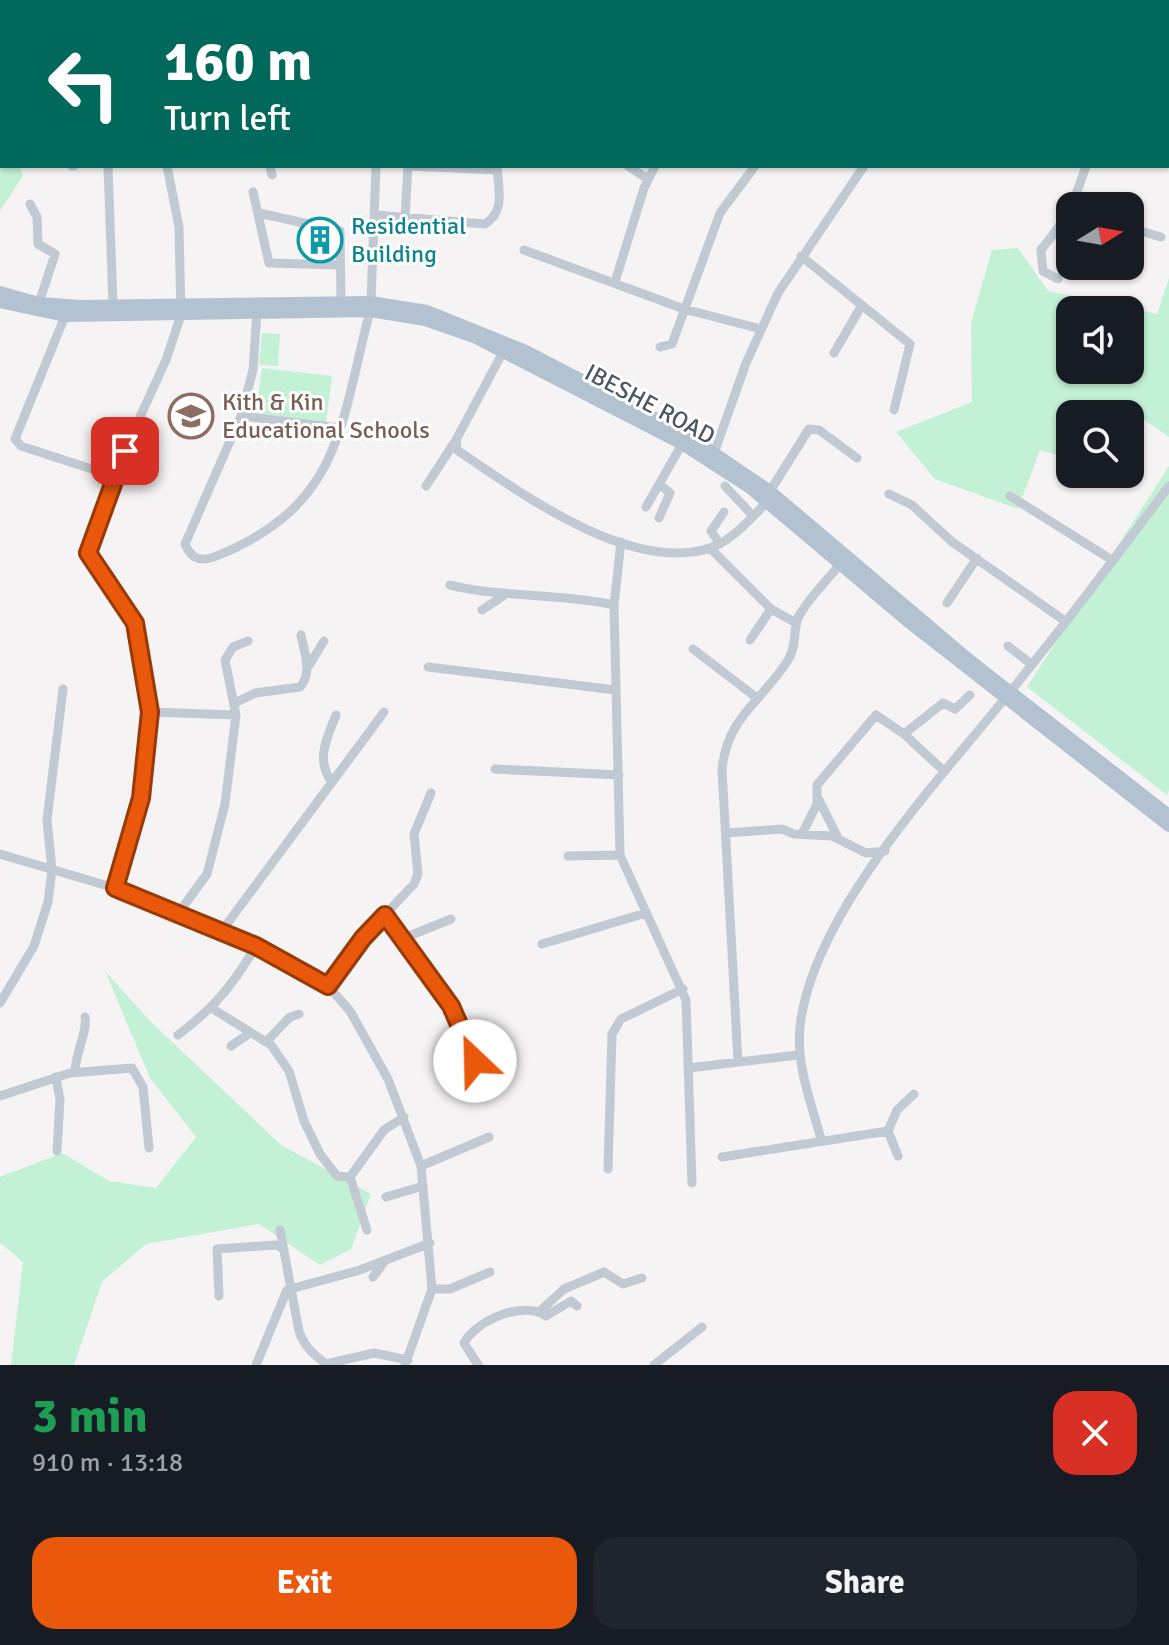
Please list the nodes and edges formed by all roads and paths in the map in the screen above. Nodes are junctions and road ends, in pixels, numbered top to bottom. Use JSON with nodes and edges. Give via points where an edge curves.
{"nodes":[{"id":1,"x":108,"y":168,"type":"edge"},
{"id":2,"x":167,"y":168,"type":"edge"},
{"id":3,"x":376,"y":168,"type":"edge"},
{"id":4,"x":408,"y":168,"type":"edge"},
{"id":5,"x":497,"y":168,"type":"edge"},
{"id":6,"x":631,"y":168,"type":"edge"},
{"id":7,"x":654,"y":168,"type":"edge"},
{"id":8,"x":754,"y":168,"type":"edge"},
{"id":9,"x":863,"y":168,"type":"edge"},
{"id":10,"x":1085,"y":168,"type":"edge"},
{"id":11,"x":648,"y":179,"type":"junction"},
{"id":12,"x":253,"y":192,"type":"dead end"},
{"id":13,"x":1077,"y":192,"type":"edge"},
{"id":14,"x":30,"y":204,"type":"dead end"},
{"id":15,"x":259,"y":213,"type":"junction"},
{"id":16,"x":375,"y":215,"type":"junction"},
{"id":17,"x":405,"y":218,"type":"junction"},
{"id":18,"x":1056,"y":230,"type":"edge"},
{"id":19,"x":1144,"y":232,"type":"edge"},
{"id":20,"x":1161,"y":237,"type":"dead end"},
{"id":21,"x":524,"y":250,"type":"dead end"},
{"id":22,"x":801,"y":256,"type":"junction"},
{"id":23,"x":340,"y":265,"type":"junction"},
{"id":24,"x":1056,"y":278,"type":"edge"},
{"id":25,"x":615,"y":282,"type":"junction"},
{"id":26,"x":0,"y":292,"type":"edge"},
{"id":27,"x":341,"y":301,"type":"junction"},
{"id":28,"x":0,"y":302,"type":"edge"},
{"id":29,"x":39,"y":303,"type":"junction"},
{"id":30,"x":113,"y":305,"type":"junction"},
{"id":31,"x":862,"y":305,"type":"junction"},
{"id":32,"x":370,"y":306,"type":"junction"},
{"id":33,"x":684,"y":309,"type":"junction"},
{"id":34,"x":180,"y":310,"type":"junction"},
{"id":35,"x":257,"y":311,"type":"junction"},
{"id":36,"x":65,"y":316,"type":"junction"},
{"id":37,"x":761,"y":329,"type":"junction"},
{"id":38,"x":660,"y":347,"type":"dead end"},
{"id":39,"x":504,"y":350,"type":"junction"},
{"id":40,"x":834,"y":353,"type":"dead end"},
{"id":41,"x":894,"y":410,"type":"dead end"},
{"id":42,"x":241,"y":416,"type":"junction"},
{"id":43,"x":340,"y":428,"type":"junction"},
{"id":44,"x":456,"y":440,"type":"junction"},
{"id":45,"x":682,"y":444,"type":"junction"},
{"id":46,"x":713,"y":457,"type":"junction"},
{"id":47,"x":857,"y":458,"type":"dead end"},
{"id":48,"x":113,"y":476,"type":"junction"},
{"id":49,"x":659,"y":484,"type":"junction"},
{"id":50,"x":426,"y":486,"type":"dead end"},
{"id":51,"x":725,"y":486,"type":"dead end"},
{"id":52,"x":1169,"y":486,"type":"edge"},
{"id":53,"x":889,"y":494,"type":"dead end"},
{"id":54,"x":1010,"y":496,"type":"dead end"},
{"id":55,"x":769,"y":497,"type":"junction"},
{"id":56,"x":646,"y":507,"type":"dead end"},
{"id":57,"x":724,"y":512,"type":"dead end"},
{"id":58,"x":753,"y":516,"type":"junction"},
{"id":59,"x":659,"y":518,"type":"dead end"},
{"id":60,"x":621,"y":542,"type":"junction"},
{"id":61,"x":715,"y":546,"type":"junction"},
{"id":62,"x":977,"y":558,"type":"junction"},
{"id":63,"x":1112,"y":560,"type":"junction"},
{"id":64,"x":840,"y":564,"type":"junction"},
{"id":65,"x":450,"y":585,"type":"dead end"},
{"id":66,"x":506,"y":594,"type":"junction"},
{"id":67,"x":947,"y":603,"type":"dead end"},
{"id":68,"x":614,"y":605,"type":"junction"},
{"id":69,"x":771,"y":609,"type":"junction"},
{"id":70,"x":482,"y":610,"type":"dead end"},
{"id":71,"x":1065,"y":621,"type":"junction"},
{"id":72,"x":796,"y":623,"type":"junction"},
{"id":73,"x":301,"y":635,"type":"dead end"},
{"id":74,"x":750,"y":640,"type":"dead end"},
{"id":75,"x":248,"y":641,"type":"dead end"},
{"id":76,"x":324,"y":641,"type":"dead end"},
{"id":77,"x":1008,"y":646,"type":"dead end"},
{"id":78,"x":693,"y":649,"type":"dead end"},
{"id":79,"x":1031,"y":664,"type":"junction"},
{"id":80,"x":308,"y":667,"type":"junction"},
{"id":81,"x":428,"y":667,"type":"dead end"},
{"id":82,"x":63,"y":689,"type":"dead end"},
{"id":83,"x":615,"y":690,"type":"junction"},
{"id":84,"x":970,"y":695,"type":"dead end"},
{"id":85,"x":1007,"y":696,"type":"junction"},
{"id":86,"x":757,"y":698,"type":"junction"},
{"id":87,"x":235,"y":703,"type":"junction"},
{"id":88,"x":150,"y":712,"type":"junction"},
{"id":89,"x":384,"y":712,"type":"dead end"},
{"id":90,"x":236,"y":715,"type":"junction"},
{"id":91,"x":336,"y":715,"type":"dead end"},
{"id":92,"x":904,"y":734,"type":"junction"},
{"id":93,"x":495,"y":769,"type":"dead end"},
{"id":94,"x":944,"y":771,"type":"junction"},
{"id":95,"x":619,"y":775,"type":"junction"},
{"id":96,"x":332,"y":782,"type":"junction"},
{"id":97,"x":431,"y":793,"type":"dead end"},
{"id":98,"x":817,"y":795,"type":"junction"},
{"id":99,"x":1169,"y":815,"type":"edge"},
{"id":100,"x":1169,"y":826,"type":"edge"},
{"id":101,"x":726,"y":833,"type":"junction"},
{"id":102,"x":802,"y":834,"type":"junction"},
{"id":103,"x":839,"y":839,"type":"junction"},
{"id":104,"x":885,"y":851,"type":"junction"},
{"id":105,"x":0,"y":854,"type":"edge"},
{"id":106,"x":620,"y":855,"type":"junction"},
{"id":107,"x":568,"y":856,"type":"dead end"},
{"id":108,"x":52,"y":870,"type":"junction"},
{"id":109,"x":115,"y":888,"type":"junction"},
{"id":110,"x":646,"y":913,"type":"junction"},
{"id":111,"x":177,"y":915,"type":"junction"},
{"id":112,"x":385,"y":915,"type":"junction"},
{"id":113,"x":451,"y":919,"type":"dead end"},
{"id":114,"x":221,"y":932,"type":"junction"},
{"id":115,"x":404,"y":938,"type":"junction"},
{"id":116,"x":542,"y":944,"type":"dead end"},
{"id":117,"x":256,"y":946,"type":"junction"},
{"id":118,"x":328,"y":986,"type":"junction"},
{"id":119,"x":683,"y":989,"type":"junction"},
{"id":120,"x":0,"y":1003,"type":"edge"},
{"id":121,"x":213,"y":1009,"type":"junction"},
{"id":122,"x":299,"y":1014,"type":"dead end"},
{"id":123,"x":85,"y":1017,"type":"dead end"},
{"id":124,"x":250,"y":1033,"type":"junction"},
{"id":125,"x":178,"y":1035,"type":"dead end"},
{"id":126,"x":266,"y":1042,"type":"junction"},
{"id":127,"x":231,"y":1046,"type":"dead end"},
{"id":128,"x":798,"y":1055,"type":"junction"},
{"id":129,"x":738,"y":1062,"type":"junction"},
{"id":130,"x":689,"y":1068,"type":"junction"},
{"id":131,"x":75,"y":1072,"type":"junction"},
{"id":132,"x":56,"y":1077,"type":"junction"},
{"id":133,"x":446,"y":1082,"type":"dead end"},
{"id":134,"x":914,"y":1094,"type":"dead end"},
{"id":135,"x":0,"y":1096,"type":"edge"},
{"id":136,"x":404,"y":1117,"type":"junction"},
{"id":137,"x":888,"y":1131,"type":"junction"},
{"id":138,"x":489,"y":1137,"type":"dead end"},
{"id":139,"x":821,"y":1139,"type":"junction"},
{"id":140,"x":149,"y":1148,"type":"dead end"},
{"id":141,"x":57,"y":1151,"type":"dead end"},
{"id":142,"x":898,"y":1156,"type":"dead end"},
{"id":143,"x":722,"y":1157,"type":"dead end"},
{"id":144,"x":421,"y":1166,"type":"junction"},
{"id":145,"x":608,"y":1169,"type":"dead end"},
{"id":146,"x":350,"y":1177,"type":"junction"},
{"id":147,"x":692,"y":1183,"type":"dead end"},
{"id":148,"x":423,"y":1186,"type":"junction"},
{"id":149,"x":386,"y":1197,"type":"dead end"},
{"id":150,"x":280,"y":1230,"type":"dead end"},
{"id":151,"x":367,"y":1230,"type":"dead end"},
{"id":152,"x":430,"y":1243,"type":"junction"},
{"id":153,"x":284,"y":1249,"type":"junction"},
{"id":154,"x":384,"y":1262,"type":"junction"},
{"id":155,"x":490,"y":1272,"type":"dead end"},
{"id":156,"x":373,"y":1277,"type":"dead end"},
{"id":157,"x":642,"y":1278,"type":"dead end"},
{"id":158,"x":293,"y":1286,"type":"junction"},
{"id":159,"x":432,"y":1289,"type":"junction"},
{"id":160,"x":219,"y":1296,"type":"dead end"},
{"id":161,"x":577,"y":1306,"type":"dead end"},
{"id":162,"x":540,"y":1311,"type":"junction"},
{"id":163,"x":702,"y":1327,"type":"dead end"},
{"id":164,"x":407,"y":1362,"type":"edge"},
{"id":165,"x":256,"y":1365,"type":"edge"},
{"id":166,"x":478,"y":1365,"type":"edge"},
{"id":167,"x":654,"y":1365,"type":"edge"}],
"edges":[{"from":1,"to":30,"type":"street"},
{"from":2,"to":34,"type":"street","via":[[179,227]]},
{"from":3,"to":16,"type":"street"},
{"from":4,"to":17,"type":"street"},
{"from":5,"to":17,"type":"street","via":[[499,208],[485,224]]},
{"from":6,"to":11,"type":"street"},
{"from":7,"to":11,"type":"street"},
{"from":8,"to":33,"type":"street","via":[[720,213]]},
{"from":9,"to":22,"type":"street"},
{"from":10,"to":13,"type":"street"},
{"from":11,"to":25,"type":"street"},
{"from":12,"to":15,"type":"street"},
{"from":14,"to":29,"type":"street","via":[[37,217],[38,244],[55,254]]},
{"from":15,"to":23,"type":"street","via":[[340,231]]},
{"from":15,"to":23,"type":"street","via":[[269,263]]},
{"from":16,"to":17,"type":"street"},
{"from":16,"to":32,"type":"street"},
{"from":18,"to":24,"type":"street","via":[[1041,250],[1043,271]]},
{"from":19,"to":20,"type":"street"},
{"from":21,"to":25,"type":"street"},
{"from":22,"to":31,"type":"street"},
{"from":22,"to":37,"type":"street"},
{"from":23,"to":27,"type":"street"},
{"from":25,"to":33,"type":"street"},
{"from":26,"to":29,"type":"main road","name":"IBESHE ROAD"},
{"from":27,"to":32,"type":"main road","name":"IBESHE ROAD"},
{"from":27,"to":34,"type":"main road","name":"IBESHE ROAD"},
{"from":28,"to":36,"type":"main road","name":"IBESHE ROAD"},
{"from":29,"to":30,"type":"main road","name":"IBESHE ROAD"},
{"from":30,"to":34,"type":"main road","name":"IBESHE ROAD"},
{"from":31,"to":40,"type":"street"},
{"from":31,"to":41,"type":"street","via":[[910,344]]},
{"from":32,"to":35,"type":"main road","name":"IBESHE ROAD"},
{"from":32,"to":39,"type":"main road","name":"IBESHE ROAD"},
{"from":32,"to":43,"type":"street"},
{"from":32,"to":46,"type":"main road","name":"IBESHE ROAD","via":[[427,311],[474,328],[626,401]]},
{"from":33,"to":37,"type":"street"},
{"from":33,"to":38,"type":"street","via":[[672,344]]},
{"from":34,"to":35,"type":"main road","name":"IBESHE ROAD"},
{"from":34,"to":36,"type":"main road","name":"IBESHE ROAD"},
{"from":34,"to":48,"type":"street","via":[[149,401]]},
{"from":35,"to":42,"type":"street","via":[[253,370]]},
{"from":36,"to":48,"type":"street","via":[[15,439],[21,446]]},
{"from":37,"to":46,"type":"street"},
{"from":39,"to":44,"type":"street"},
{"from":39,"to":45,"type":"main road","name":"IBESHE ROAD"},
{"from":42,"to":43,"type":"street"},
{"from":42,"to":43,"type":"street","via":[[185,544],[198,560],[252,539],[294,509],[323,475]]},
{"from":44,"to":50,"type":"street"},
{"from":44,"to":60,"type":"street","via":[[457,450],[519,491]]},
{"from":45,"to":46,"type":"main road","name":"IBESHE ROAD"},
{"from":45,"to":49,"type":"street"},
{"from":46,"to":55,"type":"main road","name":"IBESHE ROAD"},
{"from":47,"to":55,"type":"street","via":[[819,430],[809,429]]},
{"from":48,"to":88,"type":"street","via":[[88,553],[135,623]]},
{"from":49,"to":56,"type":"street"},
{"from":49,"to":59,"type":"street","via":[[670,493]]},
{"from":51,"to":58,"type":"street"},
{"from":52,"to":63,"type":"street"},
{"from":53,"to":62,"type":"street","via":[[912,505]]},
{"from":54,"to":63,"type":"street"},
{"from":55,"to":58,"type":"street"},
{"from":55,"to":64,"type":"main road","name":"IBESHE ROAD"},
{"from":55,"to":85,"type":"main road","name":"IBESHE ROAD"},
{"from":57,"to":61,"type":"street","via":[[711,531]]},
{"from":58,"to":61,"type":"street"},
{"from":60,"to":61,"type":"street","via":[[654,551]]},
{"from":60,"to":68,"type":"street"},
{"from":61,"to":69,"type":"street"},
{"from":62,"to":67,"type":"street"},
{"from":62,"to":71,"type":"street"},
{"from":63,"to":71,"type":"street"},
{"from":64,"to":72,"type":"street"},
{"from":64,"to":85,"type":"main road","name":"IBESHE ROAD"},
{"from":65,"to":66,"type":"street"},
{"from":66,"to":68,"type":"street","via":[[548,594]]},
{"from":66,"to":70,"type":"street"},
{"from":68,"to":83,"type":"street"},
{"from":69,"to":72,"type":"street"},
{"from":69,"to":74,"type":"street"},
{"from":71,"to":79,"type":"street"},
{"from":72,"to":86,"type":"street","via":[[791,656]]},
{"from":73,"to":80,"type":"street"},
{"from":75,"to":87,"type":"street","via":[[233,647],[225,660]]},
{"from":76,"to":80,"type":"street"},
{"from":77,"to":79,"type":"street"},
{"from":78,"to":86,"type":"street"},
{"from":79,"to":85,"type":"street"},
{"from":80,"to":87,"type":"street","via":[[300,687],[255,693]]},
{"from":81,"to":83,"type":"street"},
{"from":82,"to":108,"type":"street","via":[[47,820]]},
{"from":83,"to":95,"type":"street"},
{"from":84,"to":92,"type":"street","via":[[955,709],[943,703]]},
{"from":85,"to":94,"type":"street"},
{"from":85,"to":99,"type":"main road","name":"IBESHE ROAD"},
{"from":85,"to":100,"type":"main road","name":"IBESHE ROAD"},
{"from":86,"to":101,"type":"street","via":[[725,746]]},
{"from":87,"to":90,"type":"street"},
{"from":88,"to":90,"type":"street"},
{"from":88,"to":109,"type":"street","via":[[141,798]]},
{"from":89,"to":96,"type":"street"},
{"from":90,"to":111,"type":"street","via":[[225,804],[207,874]]},
{"from":91,"to":96,"type":"street","via":[[323,751]]},
{"from":92,"to":94,"type":"street"},
{"from":92,"to":98,"type":"street","via":[[881,715],[872,717],[817,785]]},
{"from":93,"to":95,"type":"street"},
{"from":94,"to":104,"type":"street"},
{"from":95,"to":106,"type":"street"},
{"from":96,"to":114,"type":"street"},
{"from":97,"to":112,"type":"street","via":[[414,834],[418,874]]},
{"from":98,"to":102,"type":"street"},
{"from":98,"to":103,"type":"street"},
{"from":101,"to":102,"type":"street","via":[[782,829]]},
{"from":101,"to":129,"type":"street"},
{"from":102,"to":103,"type":"street"},
{"from":103,"to":104,"type":"street","via":[[866,853]]},
{"from":104,"to":128,"type":"street","via":[[844,909],[819,961],[800,1024]]},
{"from":105,"to":108,"type":"street"},
{"from":106,"to":107,"type":"street"},
{"from":106,"to":110,"type":"street"},
{"from":108,"to":109,"type":"street"},
{"from":108,"to":120,"type":"street","via":[[41,930]]},
{"from":109,"to":111,"type":"street"},
{"from":110,"to":116,"type":"street"},
{"from":110,"to":119,"type":"street"},
{"from":111,"to":114,"type":"street"},
{"from":112,"to":115,"type":"street"},
{"from":112,"to":118,"type":"street"},
{"from":113,"to":115,"type":"street"},
{"from":114,"to":117,"type":"street"},
{"from":115,"to":133,"type":"street","via":[[451,1006],[476,1058]]},
{"from":117,"to":118,"type":"street"},
{"from":117,"to":121,"type":"street"},
{"from":118,"to":136,"type":"street","via":[[368,1036]]},
{"from":119,"to":130,"type":"street"},
{"from":119,"to":145,"type":"street","via":[[621,1019],[612,1034]]},
{"from":121,"to":124,"type":"street"},
{"from":121,"to":125,"type":"street"},
{"from":122,"to":126,"type":"street"},
{"from":123,"to":131,"type":"street"},
{"from":124,"to":126,"type":"street"},
{"from":124,"to":127,"type":"street"},
{"from":126,"to":146,"type":"street","via":[[289,1071],[320,1154],[337,1176]]},
{"from":128,"to":129,"type":"street"},
{"from":128,"to":139,"type":"street"},
{"from":129,"to":130,"type":"street"},
{"from":130,"to":147,"type":"street"},
{"from":131,"to":132,"type":"street"},
{"from":131,"to":140,"type":"street","via":[[132,1068],[143,1087]]},
{"from":132,"to":135,"type":"street"},
{"from":132,"to":141,"type":"street"},
{"from":134,"to":137,"type":"street","via":[[897,1110]]},
{"from":136,"to":144,"type":"street"},
{"from":136,"to":146,"type":"street","via":[[384,1130]]},
{"from":137,"to":139,"type":"street"},
{"from":137,"to":142,"type":"street"},
{"from":138,"to":144,"type":"street"},
{"from":139,"to":143,"type":"street"},
{"from":144,"to":148,"type":"street"},
{"from":146,"to":151,"type":"street"},
{"from":148,"to":149,"type":"street"},
{"from":148,"to":152,"type":"street"},
{"from":150,"to":153,"type":"street"},
{"from":152,"to":154,"type":"street"},
{"from":152,"to":159,"type":"street"},
{"from":153,"to":158,"type":"street"},
{"from":153,"to":160,"type":"street","via":[[217,1249]]},
{"from":154,"to":156,"type":"street"},
{"from":154,"to":158,"type":"street"},
{"from":155,"to":159,"type":"street","via":[[450,1289]]},
{"from":157,"to":162,"type":"street","via":[[623,1284],[604,1272],[564,1289]]},
{"from":158,"to":164,"type":"street","via":[[303,1343],[326,1364],[374,1353]]},
{"from":158,"to":165,"type":"street","via":[[282,1296]]},
{"from":159,"to":164,"type":"street"},
{"from":161,"to":162,"type":"street","via":[[571,1301],[546,1316]]},
{"from":162,"to":166,"type":"street","via":[[522,1309],[480,1325],[464,1343]]},
{"from":163,"to":167,"type":"street"}]}
